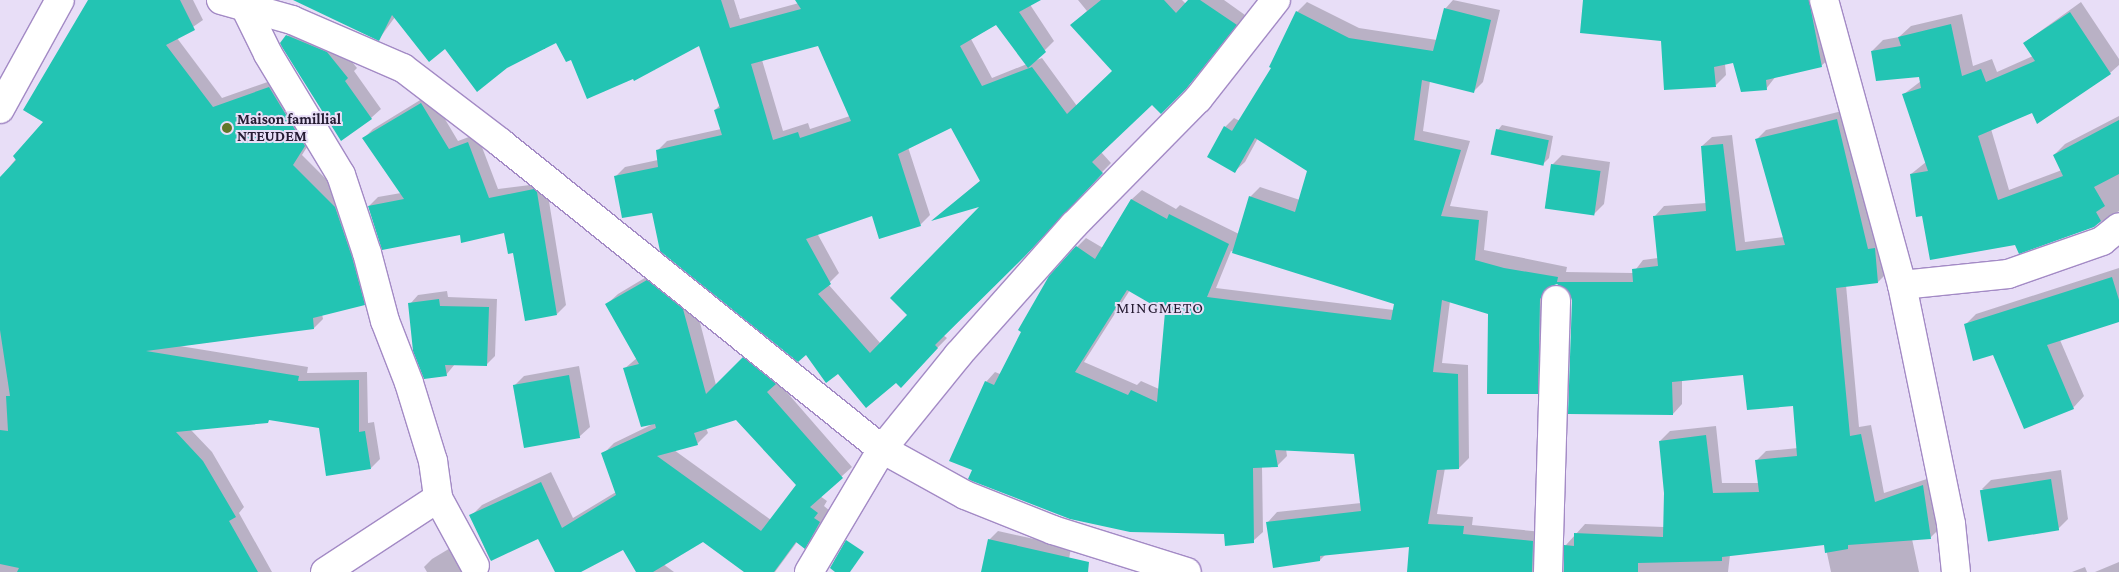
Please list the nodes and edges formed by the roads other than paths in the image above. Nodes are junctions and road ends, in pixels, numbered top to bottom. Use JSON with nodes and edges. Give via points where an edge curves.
{"nodes":[{"id":1,"x":60,"y":0,"type":"edge"},
{"id":2,"x":1276,"y":0,"type":"edge"},
{"id":3,"x":1824,"y":0,"type":"edge"},
{"id":4,"x":233,"y":4,"type":"edge"},
{"id":5,"x":0,"y":109,"type":"edge"},
{"id":6,"x":2119,"y":227,"type":"edge"},
{"id":7,"x":1902,"y":285,"type":"junction"},
{"id":8,"x":1556,"y":300,"type":"dead end"},
{"id":9,"x":882,"y":449,"type":"junction"},
{"id":10,"x":438,"y":498,"type":"junction"},
{"id":11,"x":475,"y":566,"type":"dead end"},
{"id":12,"x":326,"y":572,"type":"edge"},
{"id":13,"x":809,"y":572,"type":"edge"},
{"id":14,"x":1187,"y":572,"type":"edge"},
{"id":15,"x":1548,"y":572,"type":"edge"},
{"id":16,"x":1956,"y":572,"type":"edge"}],
"edges":[{"from":1,"to":5,"type":"street"},
{"from":2,"to":9,"type":"street","via":[[1198,99],[1074,225],[958,355]]},
{"from":3,"to":7,"type":"street"},
{"from":4,"to":9,"type":"street","via":[[292,20],[403,68]]},
{"from":4,"to":10,"type":"street","via":[[268,54],[341,175],[385,321],[434,461]]},
{"from":6,"to":7,"type":"street","via":[[2102,241],[2008,274]]},
{"from":7,"to":16,"type":"street","via":[[1951,524]]},
{"from":8,"to":15,"type":"street"},
{"from":9,"to":13,"type":"street"},
{"from":9,"to":14,"type":"street","via":[[964,495],[1053,530]]},
{"from":10,"to":11,"type":"street"},
{"from":10,"to":12,"type":"street"}]}
